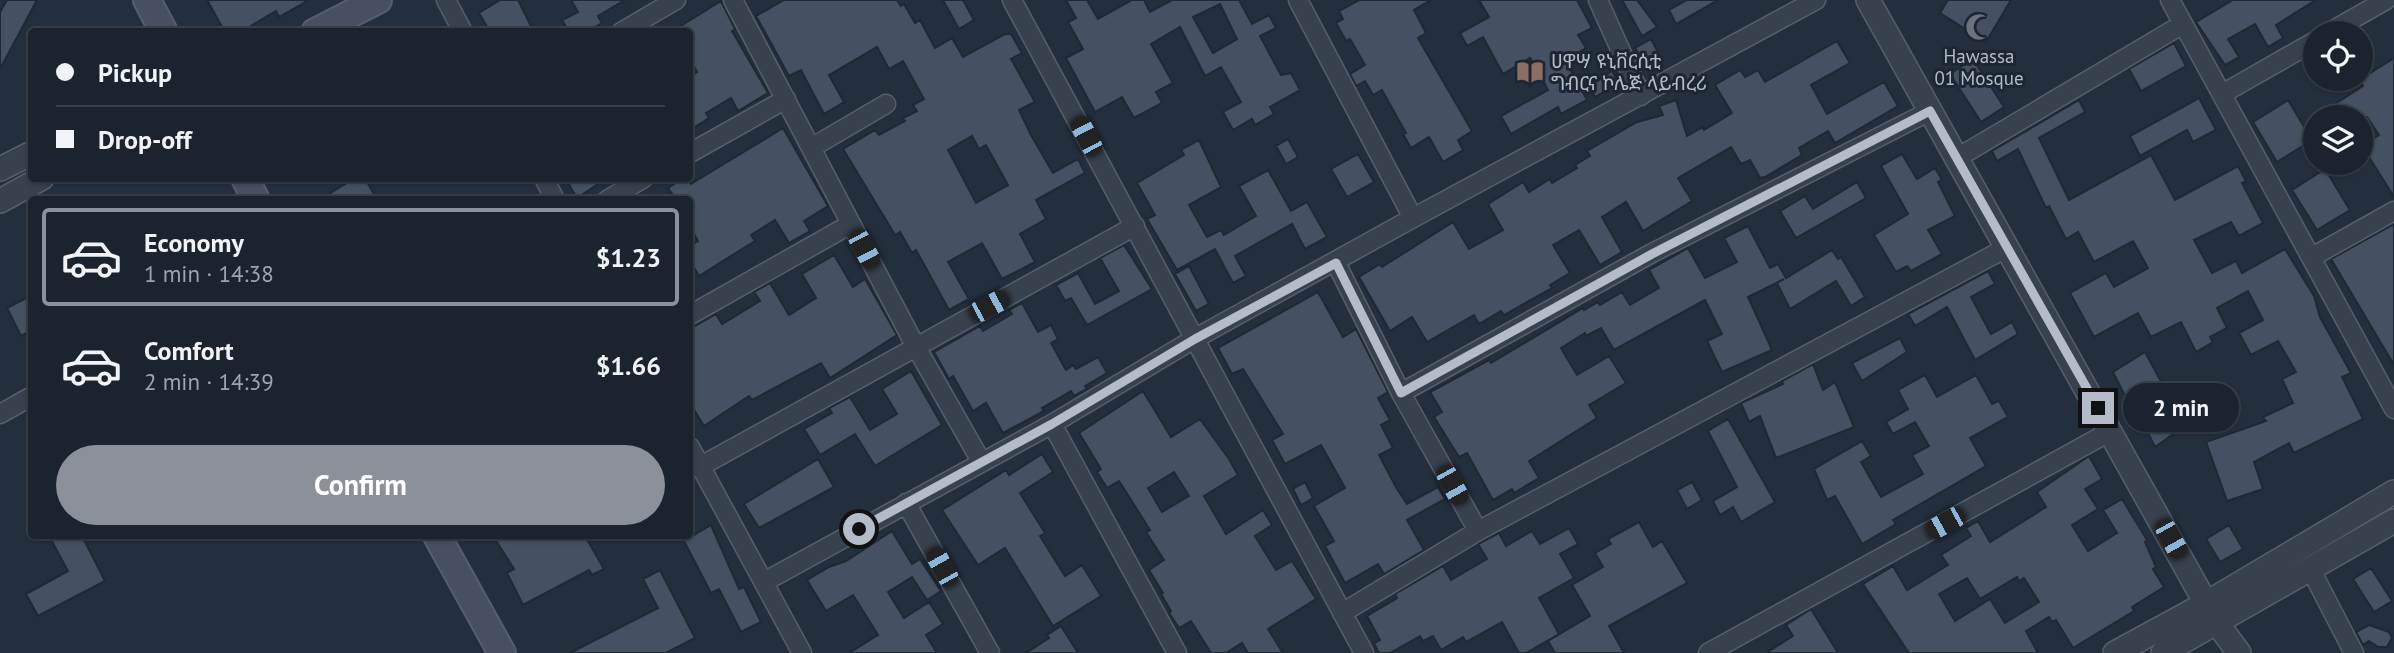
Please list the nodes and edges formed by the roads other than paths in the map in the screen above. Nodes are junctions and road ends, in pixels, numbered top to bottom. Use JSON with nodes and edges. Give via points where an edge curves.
{"nodes":[{"id":1,"x":147,"y":0,"type":"edge"},
{"id":2,"x":379,"y":0,"type":"edge"},
{"id":3,"x":446,"y":0,"type":"edge"},
{"id":4,"x":676,"y":0,"type":"edge"},
{"id":5,"x":733,"y":0,"type":"edge"},
{"id":6,"x":1012,"y":0,"type":"edge"},
{"id":7,"x":1298,"y":0,"type":"edge"},
{"id":8,"x":1598,"y":0,"type":"edge"},
{"id":9,"x":1816,"y":0,"type":"edge"},
{"id":10,"x":1868,"y":0,"type":"edge"},
{"id":11,"x":2170,"y":0,"type":"edge"},
{"id":12,"x":2386,"y":0,"type":"edge"},
{"id":13,"x":2349,"y":21,"type":"edge"},
{"id":14,"x":2183,"y":23,"type":"junction"},
{"id":15,"x":162,"y":28,"type":"edge"},
{"id":16,"x":323,"y":28,"type":"edge"},
{"id":17,"x":461,"y":28,"type":"edge"},
{"id":18,"x":628,"y":28,"type":"edge"},
{"id":19,"x":2303,"y":48,"type":"edge"},
{"id":20,"x":2222,"y":94,"type":"junction"},
{"id":21,"x":1641,"y":96,"type":"junction"},
{"id":22,"x":786,"y":99,"type":"junction"},
{"id":23,"x":886,"y":104,"type":"dead end"},
{"id":24,"x":1930,"y":111,"type":"junction"},
{"id":25,"x":811,"y":148,"type":"junction"},
{"id":26,"x":693,"y":151,"type":"edge"},
{"id":27,"x":28,"y":155,"type":"edge"},
{"id":28,"x":1957,"y":158,"type":"junction"},
{"id":29,"x":0,"y":169,"type":"edge"},
{"id":30,"x":637,"y":182,"type":"edge"},
{"id":31,"x":32,"y":191,"type":"edge"},
{"id":32,"x":614,"y":196,"type":"edge"},
{"id":33,"x":0,"y":201,"type":"edge"},
{"id":34,"x":2394,"y":211,"type":"edge"},
{"id":35,"x":1413,"y":218,"type":"junction"},
{"id":36,"x":851,"y":224,"type":"junction"},
{"id":37,"x":1135,"y":226,"type":"junction"},
{"id":38,"x":2008,"y":247,"type":"junction"},
{"id":39,"x":2312,"y":257,"type":"junction"},
{"id":40,"x":1336,"y":263,"type":"junction"},
{"id":41,"x":693,"y":314,"type":"edge"},
{"id":42,"x":1195,"y":339,"type":"junction"},
{"id":43,"x":916,"y":347,"type":"junction"},
{"id":44,"x":1401,"y":393,"type":"junction"},
{"id":45,"x":28,"y":399,"type":"edge"},
{"id":46,"x":2394,"y":409,"type":"edge"},
{"id":47,"x":0,"y":414,"type":"edge"},
{"id":48,"x":1052,"y":424,"type":"junction"},
{"id":49,"x":2110,"y":431,"type":"junction"},
{"id":50,"x":693,"y":452,"type":"edge"},
{"id":51,"x":981,"y":461,"type":"junction"},
{"id":52,"x":701,"y":466,"type":"junction"},
{"id":53,"x":2394,"y":492,"type":"edge"},
{"id":54,"x":906,"y":503,"type":"junction"},
{"id":55,"x":2394,"y":521,"type":"edge"},
{"id":56,"x":1478,"y":531,"type":"junction"},
{"id":57,"x":439,"y":539,"type":"edge"},
{"id":58,"x":2311,"y":570,"type":"junction"},
{"id":59,"x":764,"y":582,"type":"junction"},
{"id":60,"x":1342,"y":613,"type":"junction"},
{"id":61,"x":2212,"y":613,"type":"junction"},
{"id":62,"x":502,"y":653,"type":"edge"},
{"id":63,"x":802,"y":653,"type":"edge"},
{"id":64,"x":989,"y":653,"type":"edge"},
{"id":65,"x":1177,"y":653,"type":"edge"},
{"id":66,"x":1364,"y":653,"type":"edge"},
{"id":67,"x":1708,"y":653,"type":"edge"},
{"id":68,"x":2115,"y":653,"type":"edge"},
{"id":69,"x":2163,"y":653,"type":"edge"},
{"id":70,"x":2239,"y":653,"type":"edge"},
{"id":71,"x":2354,"y":653,"type":"edge"}],
"edges":[{"from":1,"to":15,"type":"main road"},
{"from":2,"to":16,"type":"main road"},
{"from":3,"to":17,"type":"street"},
{"from":4,"to":18,"type":"street"},
{"from":5,"to":22,"type":"street"},
{"from":6,"to":37,"type":"street"},
{"from":7,"to":35,"type":"street"},
{"from":8,"to":21,"type":"street"},
{"from":9,"to":21,"type":"street"},
{"from":10,"to":24,"type":"street"},
{"from":11,"to":14,"type":"street"},
{"from":12,"to":13,"type":"street"},
{"from":14,"to":20,"type":"street"},
{"from":14,"to":28,"type":"street"},
{"from":19,"to":20,"type":"street"},
{"from":20,"to":39,"type":"street"},
{"from":21,"to":35,"type":"street"},
{"from":22,"to":25,"type":"street"},
{"from":22,"to":26,"type":"street"},
{"from":23,"to":25,"type":"street"},
{"from":24,"to":28,"type":"street"},
{"from":24,"to":44,"type":"street","via":[[1664,247]]},
{"from":25,"to":36,"type":"street"},
{"from":27,"to":29,"type":"street"},
{"from":28,"to":38,"type":"street"},
{"from":30,"to":32,"type":"street"},
{"from":31,"to":33,"type":"street"},
{"from":34,"to":39,"type":"street"},
{"from":35,"to":40,"type":"street"},
{"from":36,"to":41,"type":"street"},
{"from":36,"to":43,"type":"street"},
{"from":37,"to":42,"type":"street"},
{"from":37,"to":43,"type":"street"},
{"from":38,"to":49,"type":"street"},
{"from":38,"to":56,"type":"street"},
{"from":39,"to":46,"type":"street"},
{"from":40,"to":42,"type":"street"},
{"from":40,"to":44,"type":"street"},
{"from":42,"to":48,"type":"street"},
{"from":42,"to":60,"type":"street"},
{"from":43,"to":51,"type":"street"},
{"from":43,"to":52,"type":"street"},
{"from":44,"to":56,"type":"street"},
{"from":45,"to":47,"type":"street"},
{"from":48,"to":51,"type":"street"},
{"from":48,"to":65,"type":"street"},
{"from":49,"to":61,"type":"street"},
{"from":49,"to":67,"type":"street"},
{"from":50,"to":52,"type":"street"},
{"from":51,"to":54,"type":"street"},
{"from":52,"to":59,"type":"street"},
{"from":53,"to":61,"type":"street"},
{"from":54,"to":59,"type":"street"},
{"from":54,"to":64,"type":"street"},
{"from":55,"to":58,"type":"street"},
{"from":56,"to":60,"type":"street"},
{"from":57,"to":62,"type":"main road"},
{"from":58,"to":61,"type":"street"},
{"from":58,"to":71,"type":"street"},
{"from":59,"to":63,"type":"street"},
{"from":60,"to":66,"type":"street"},
{"from":61,"to":68,"type":"street"},
{"from":61,"to":69,"type":"street"},
{"from":61,"to":70,"type":"street"}]}
